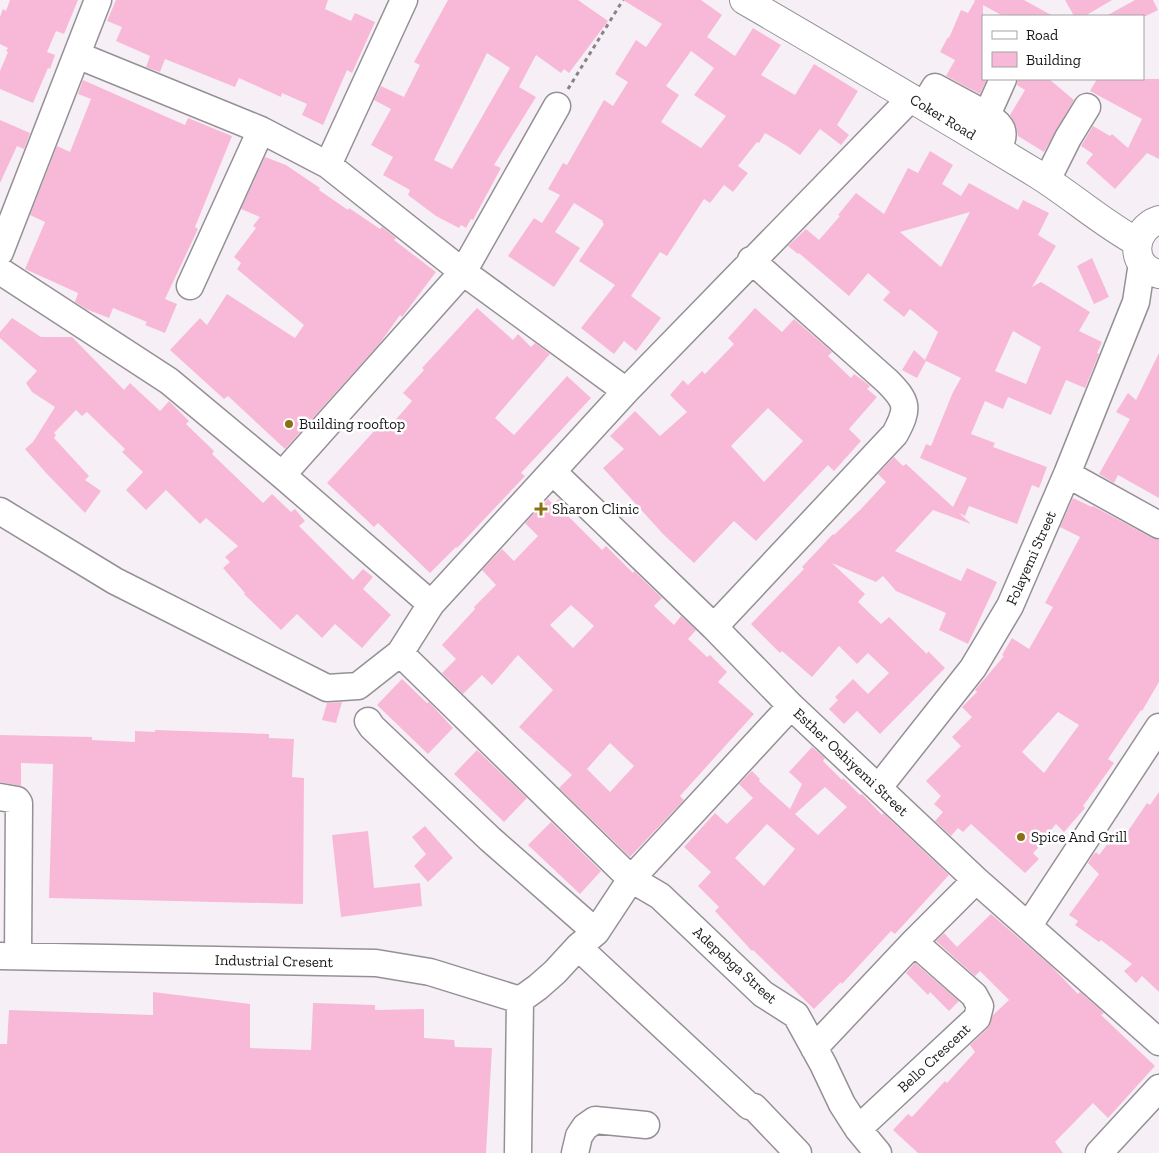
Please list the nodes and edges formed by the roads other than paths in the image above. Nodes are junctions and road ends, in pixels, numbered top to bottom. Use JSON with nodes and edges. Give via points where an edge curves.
{"nodes":[{"id":1,"x":98,"y":0,"type":"edge"},
{"id":2,"x":744,"y":0,"type":"edge"},
{"id":3,"x":397,"y":3,"type":"edge"},
{"id":4,"x":77,"y":55,"type":"junction"},
{"id":5,"x":1002,"y":80,"type":"edge"},
{"id":6,"x":917,"y":101,"type":"junction"},
{"id":7,"x":557,"y":106,"type":"road end"},
{"id":8,"x":1087,"y":107,"type":"dead end"},
{"id":9,"x":987,"y":115,"type":"junction"},
{"id":10,"x":262,"y":130,"type":"junction"},
{"id":11,"x":997,"y":150,"type":"junction"},
{"id":12,"x":328,"y":165,"type":"junction"},
{"id":13,"x":1047,"y":180,"type":"junction"},
{"id":14,"x":1150,"y":251,"type":"edge"},
{"id":15,"x":0,"y":252,"type":"edge"},
{"id":16,"x":751,"y":260,"type":"junction"},
{"id":17,"x":0,"y":271,"type":"edge"},
{"id":18,"x":463,"y":272,"type":"junction"},
{"id":19,"x":190,"y":286,"type":"dead end"},
{"id":20,"x":626,"y":391,"type":"junction"},
{"id":21,"x":553,"y":472,"type":"junction"},
{"id":22,"x":1067,"y":474,"type":"junction"},
{"id":23,"x":282,"y":476,"type":"junction"},
{"id":24,"x":0,"y":511,"type":"edge"},
{"id":25,"x":1159,"y":525,"type":"edge"},
{"id":26,"x":431,"y":604,"type":"junction"},
{"id":27,"x":714,"y":627,"type":"junction"},
{"id":28,"x":400,"y":653,"type":"junction"},
{"id":29,"x":791,"y":706,"type":"junction"},
{"id":30,"x":368,"y":721,"type":"dead end"},
{"id":31,"x":1159,"y":726,"type":"edge"},
{"id":32,"x":879,"y":787,"type":"junction"},
{"id":33,"x":0,"y":797,"type":"edge"},
{"id":34,"x":976,"y":880,"type":"junction"},
{"id":35,"x":626,"y":885,"type":"junction"},
{"id":36,"x":1029,"y":925,"type":"junction"},
{"id":37,"x":587,"y":940,"type":"junction"},
{"id":38,"x":914,"y":942,"type":"junction"},
{"id":39,"x":9,"y":956,"type":"edge"},
{"id":40,"x":529,"y":994,"type":"junction"},
{"id":41,"x":1159,"y":1042,"type":"edge"},
{"id":42,"x":814,"y":1048,"type":"junction"},
{"id":43,"x":1159,"y":1088,"type":"edge"},
{"id":44,"x":646,"y":1125,"type":"dead end"},
{"id":45,"x":858,"y":1129,"type":"junction"},
{"id":46,"x":518,"y":1153,"type":"edge"},
{"id":47,"x":575,"y":1153,"type":"edge"},
{"id":48,"x":798,"y":1153,"type":"edge"},
{"id":49,"x":878,"y":1153,"type":"edge"},
{"id":50,"x":1099,"y":1153,"type":"edge"}],
"edges":[{"from":1,"to":4,"type":"street"},
{"from":2,"to":6,"type":"main road","name":"Coker Road"},
{"from":3,"to":12,"type":"street"},
{"from":4,"to":10,"type":"street"},
{"from":4,"to":15,"type":"street"},
{"from":5,"to":9,"type":"street"},
{"from":6,"to":9,"type":"street","via":[[935,87]]},
{"from":6,"to":11,"type":"main road","name":"Coker Road"},
{"from":6,"to":16,"type":"street"},
{"from":7,"to":18,"type":"street"},
{"from":8,"to":13,"type":"street"},
{"from":9,"to":11,"type":"street","via":[[1003,132]]},
{"from":10,"to":12,"type":"street"},
{"from":10,"to":19,"type":"street"},
{"from":11,"to":13,"type":"main road","name":"Coker Road"},
{"from":12,"to":18,"type":"street"},
{"from":13,"to":14,"type":"main road","name":"Coker Road"},
{"from":14,"to":22,"type":"street","name":"Folayemi Street","via":[[1136,302]]},
{"from":16,"to":20,"type":"street"},
{"from":16,"to":27,"type":"street","via":[[887,381],[905,403],[895,434]]},
{"from":17,"to":23,"type":"street","via":[[169,381]]},
{"from":18,"to":20,"type":"street"},
{"from":18,"to":23,"type":"street"},
{"from":20,"to":21,"type":"street"},
{"from":21,"to":26,"type":"street"},
{"from":21,"to":27,"type":"street","name":"Esther Oshiyemi Street"},
{"from":22,"to":25,"type":"street"},
{"from":22,"to":32,"type":"street","name":"Folayemi Street","via":[[1010,606],[972,668]]},
{"from":23,"to":26,"type":"street"},
{"from":24,"to":28,"type":"street","via":[[116,581],[327,688],[358,686]]},
{"from":26,"to":28,"type":"street"},
{"from":27,"to":29,"type":"street","name":"Esther Oshiyemi Street"},
{"from":28,"to":35,"type":"street","name":"Adepebga Street"},
{"from":29,"to":32,"type":"street","name":"Esther Oshiyemi Street"},
{"from":29,"to":35,"type":"street"},
{"from":30,"to":37,"type":"street","via":[[490,839]]},
{"from":31,"to":36,"type":"street"},
{"from":32,"to":34,"type":"street","name":"Esther Oshiyemi Street"},
{"from":33,"to":39,"type":"street","via":[[19,803]]},
{"from":34,"to":36,"type":"street","name":"Esther Oshiyemi Street"},
{"from":34,"to":38,"type":"street"},
{"from":35,"to":37,"type":"street"},
{"from":35,"to":42,"type":"street","name":"Adepebga Street","via":[[660,896],[763,994],[796,1015]]},
{"from":36,"to":41,"type":"street","name":"Esther Oshiyemi Street"},
{"from":37,"to":40,"type":"street"},
{"from":37,"to":48,"type":"street"},
{"from":38,"to":42,"type":"street"},
{"from":38,"to":45,"type":"street","name":"Bello Crescent","via":[[974,995],[980,1006],[977,1018]]},
{"from":39,"to":40,"type":"street","name":"Industrial Cresent","via":[[376,963]]},
{"from":40,"to":46,"type":"street"},
{"from":42,"to":45,"type":"street","name":"Adepebga Street"},
{"from":43,"to":50,"type":"street"},
{"from":44,"to":47,"type":"street","via":[[595,1120],[585,1127]]},
{"from":45,"to":49,"type":"street","name":"Adepebga Street"}]}
